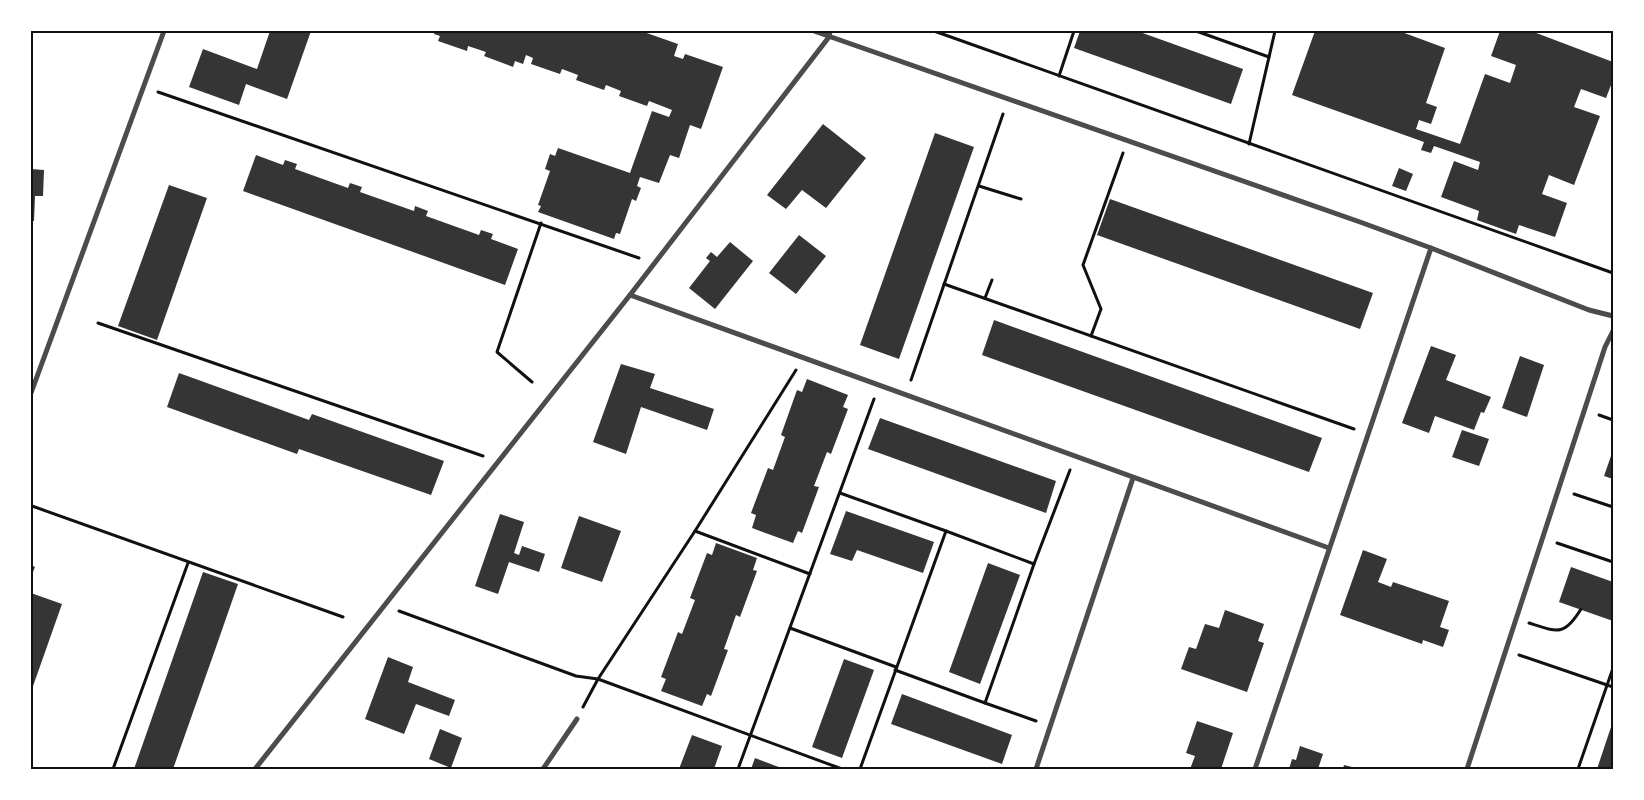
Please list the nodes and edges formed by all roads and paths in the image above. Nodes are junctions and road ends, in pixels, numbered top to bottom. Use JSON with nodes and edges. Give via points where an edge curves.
{"nodes":[{"id":1,"x":164,"y":31,"type":"edge"},
{"id":2,"x":814,"y":31,"type":"edge"},
{"id":3,"x":934,"y":31,"type":"edge"},
{"id":4,"x":1074,"y":31,"type":"edge"},
{"id":5,"x":1196,"y":31,"type":"edge"},
{"id":6,"x":1275,"y":31,"type":"edge"},
{"id":7,"x":830,"y":34,"type":"edge"},
{"id":8,"x":1269,"y":57,"type":"junction"},
{"id":9,"x":1059,"y":76,"type":"junction"},
{"id":10,"x":144,"y":86,"type":"junction"},
{"id":11,"x":1009,"y":99,"type":"junction"},
{"id":12,"x":1127,"y":141,"type":"junction"},
{"id":13,"x":1249,"y":144,"type":"junction"},
{"id":14,"x":978,"y":186,"type":"junction"},
{"id":15,"x":1021,"y":199,"type":"dead end"},
{"id":16,"x":541,"y":223,"type":"junction"},
{"id":17,"x":1431,"y":248,"type":"junction"},
{"id":18,"x":654,"y":263,"type":"junction"},
{"id":19,"x":1613,"y":273,"type":"edge"},
{"id":20,"x":992,"y":280,"type":"dead end"},
{"id":21,"x":944,"y":284,"type":"junction"},
{"id":22,"x":630,"y":295,"type":"junction"},
{"id":23,"x":985,"y":298,"type":"junction"},
{"id":24,"x":1613,"y":316,"type":"edge"},
{"id":25,"x":98,"y":323,"type":"dead end"},
{"id":26,"x":1613,"y":331,"type":"edge"},
{"id":27,"x":1091,"y":336,"type":"junction"},
{"id":28,"x":804,"y":357,"type":"junction"},
{"id":29,"x":532,"y":382,"type":"dead end"},
{"id":30,"x":880,"y":385,"type":"junction"},
{"id":31,"x":31,"y":393,"type":"edge"},
{"id":32,"x":906,"y":394,"type":"junction"},
{"id":33,"x":1368,"y":434,"type":"junction"},
{"id":34,"x":1075,"y":456,"type":"junction"},
{"id":35,"x":498,"y":461,"type":"junction"},
{"id":36,"x":1133,"y":478,"type":"junction"},
{"id":37,"x":1559,"y":489,"type":"junction"},
{"id":38,"x":840,"y":493,"type":"junction"},
{"id":39,"x":32,"y":506,"type":"edge"},
{"id":40,"x":1613,"y":506,"type":"edge"},
{"id":41,"x":695,"y":531,"type":"junction"},
{"id":42,"x":946,"y":531,"type":"junction"},
{"id":43,"x":1543,"y":538,"type":"junction"},
{"id":44,"x":1329,"y":548,"type":"junction"},
{"id":45,"x":1613,"y":562,"type":"edge"},
{"id":46,"x":188,"y":563,"type":"junction"},
{"id":47,"x":1034,"y":564,"type":"junction"},
{"id":48,"x":810,"y":574,"type":"junction"},
{"id":49,"x":384,"y":606,"type":"junction"},
{"id":50,"x":1581,"y":610,"type":"dead end"},
{"id":51,"x":343,"y":617,"type":"dead end"},
{"id":52,"x":1517,"y":619,"type":"junction"},
{"id":53,"x":790,"y":628,"type":"junction"},
{"id":54,"x":1507,"y":650,"type":"junction"},
{"id":55,"x":1613,"y":668,"type":"edge"},
{"id":56,"x":896,"y":669,"type":"junction"},
{"id":57,"x":598,"y":679,"type":"junction"},
{"id":58,"x":1607,"y":685,"type":"junction"},
{"id":59,"x":1613,"y":687,"type":"edge"},
{"id":60,"x":985,"y":703,"type":"junction"},
{"id":61,"x":577,"y":718,"type":"joint"},
{"id":62,"x":1050,"y":726,"type":"junction"},
{"id":63,"x":751,"y":735,"type":"junction"},
{"id":64,"x":113,"y":769,"type":"edge"},
{"id":65,"x":255,"y":769,"type":"edge"},
{"id":66,"x":543,"y":769,"type":"edge"},
{"id":67,"x":738,"y":769,"type":"edge"},
{"id":68,"x":842,"y":769,"type":"edge"},
{"id":69,"x":860,"y":769,"type":"edge"},
{"id":70,"x":1036,"y":769,"type":"edge"},
{"id":71,"x":1255,"y":769,"type":"edge"},
{"id":72,"x":1467,"y":769,"type":"edge"},
{"id":73,"x":1578,"y":769,"type":"edge"}],
"edges":[{"from":1,"to":10,"type":"street"},
{"from":2,"to":7,"type":"street"},
{"from":3,"to":9,"type":"path"},
{"from":4,"to":9,"type":"path"},
{"from":5,"to":8,"type":"path"},
{"from":6,"to":8,"type":"path"},
{"from":7,"to":11,"type":"street"},
{"from":7,"to":18,"type":"street"},
{"from":8,"to":13,"type":"path"},
{"from":9,"to":13,"type":"path"},
{"from":10,"to":16,"type":"path"},
{"from":10,"to":31,"type":"street"},
{"from":11,"to":12,"type":"street"},
{"from":11,"to":14,"type":"path"},
{"from":12,"to":17,"type":"street"},
{"from":12,"to":27,"type":"path","via":[[1083,265],[1101,309]]},
{"from":13,"to":19,"type":"path"},
{"from":14,"to":15,"type":"path"},
{"from":14,"to":21,"type":"path"},
{"from":16,"to":18,"type":"path"},
{"from":16,"to":29,"type":"path","via":[[497,352]]},
{"from":17,"to":24,"type":"street","via":[[1589,310]]},
{"from":17,"to":33,"type":"street"},
{"from":18,"to":22,"type":"street"},
{"from":20,"to":23,"type":"path"},
{"from":21,"to":23,"type":"path"},
{"from":21,"to":32,"type":"path"},
{"from":22,"to":28,"type":"street"},
{"from":22,"to":35,"type":"street"},
{"from":23,"to":27,"type":"path"},
{"from":25,"to":35,"type":"path"},
{"from":26,"to":37,"type":"street"},
{"from":27,"to":33,"type":"path"},
{"from":28,"to":30,"type":"street"},
{"from":28,"to":41,"type":"path"},
{"from":30,"to":32,"type":"street"},
{"from":30,"to":38,"type":"path"},
{"from":32,"to":34,"type":"street"},
{"from":33,"to":44,"type":"street"},
{"from":34,"to":36,"type":"street"},
{"from":34,"to":47,"type":"path"},
{"from":35,"to":49,"type":"street"},
{"from":36,"to":44,"type":"street"},
{"from":36,"to":62,"type":"street"},
{"from":37,"to":40,"type":"path"},
{"from":37,"to":43,"type":"street"},
{"from":38,"to":42,"type":"path"},
{"from":38,"to":48,"type":"path"},
{"from":39,"to":46,"type":"path"},
{"from":41,"to":48,"type":"path"},
{"from":41,"to":57,"type":"path"},
{"from":42,"to":47,"type":"path"},
{"from":42,"to":56,"type":"path"},
{"from":43,"to":45,"type":"path"},
{"from":43,"to":52,"type":"street"},
{"from":44,"to":71,"type":"street"},
{"from":46,"to":51,"type":"path"},
{"from":46,"to":64,"type":"path"},
{"from":47,"to":60,"type":"path"},
{"from":48,"to":53,"type":"path"},
{"from":49,"to":57,"type":"path","via":[[576,676]]},
{"from":49,"to":65,"type":"street"},
{"from":50,"to":52,"type":"path","via":[[1565,629],[1554,631]]},
{"from":52,"to":54,"type":"street"},
{"from":53,"to":56,"type":"path"},
{"from":53,"to":63,"type":"path"},
{"from":54,"to":58,"type":"path"},
{"from":54,"to":72,"type":"street"},
{"from":55,"to":58,"type":"path"},
{"from":56,"to":60,"type":"path"},
{"from":56,"to":69,"type":"path"},
{"from":57,"to":61,"type":"path"},
{"from":57,"to":63,"type":"path"},
{"from":58,"to":59,"type":"path"},
{"from":58,"to":73,"type":"path"},
{"from":60,"to":62,"type":"path"},
{"from":61,"to":66,"type":"street"},
{"from":62,"to":70,"type":"street"},
{"from":63,"to":67,"type":"path"},
{"from":63,"to":68,"type":"path"}]}
